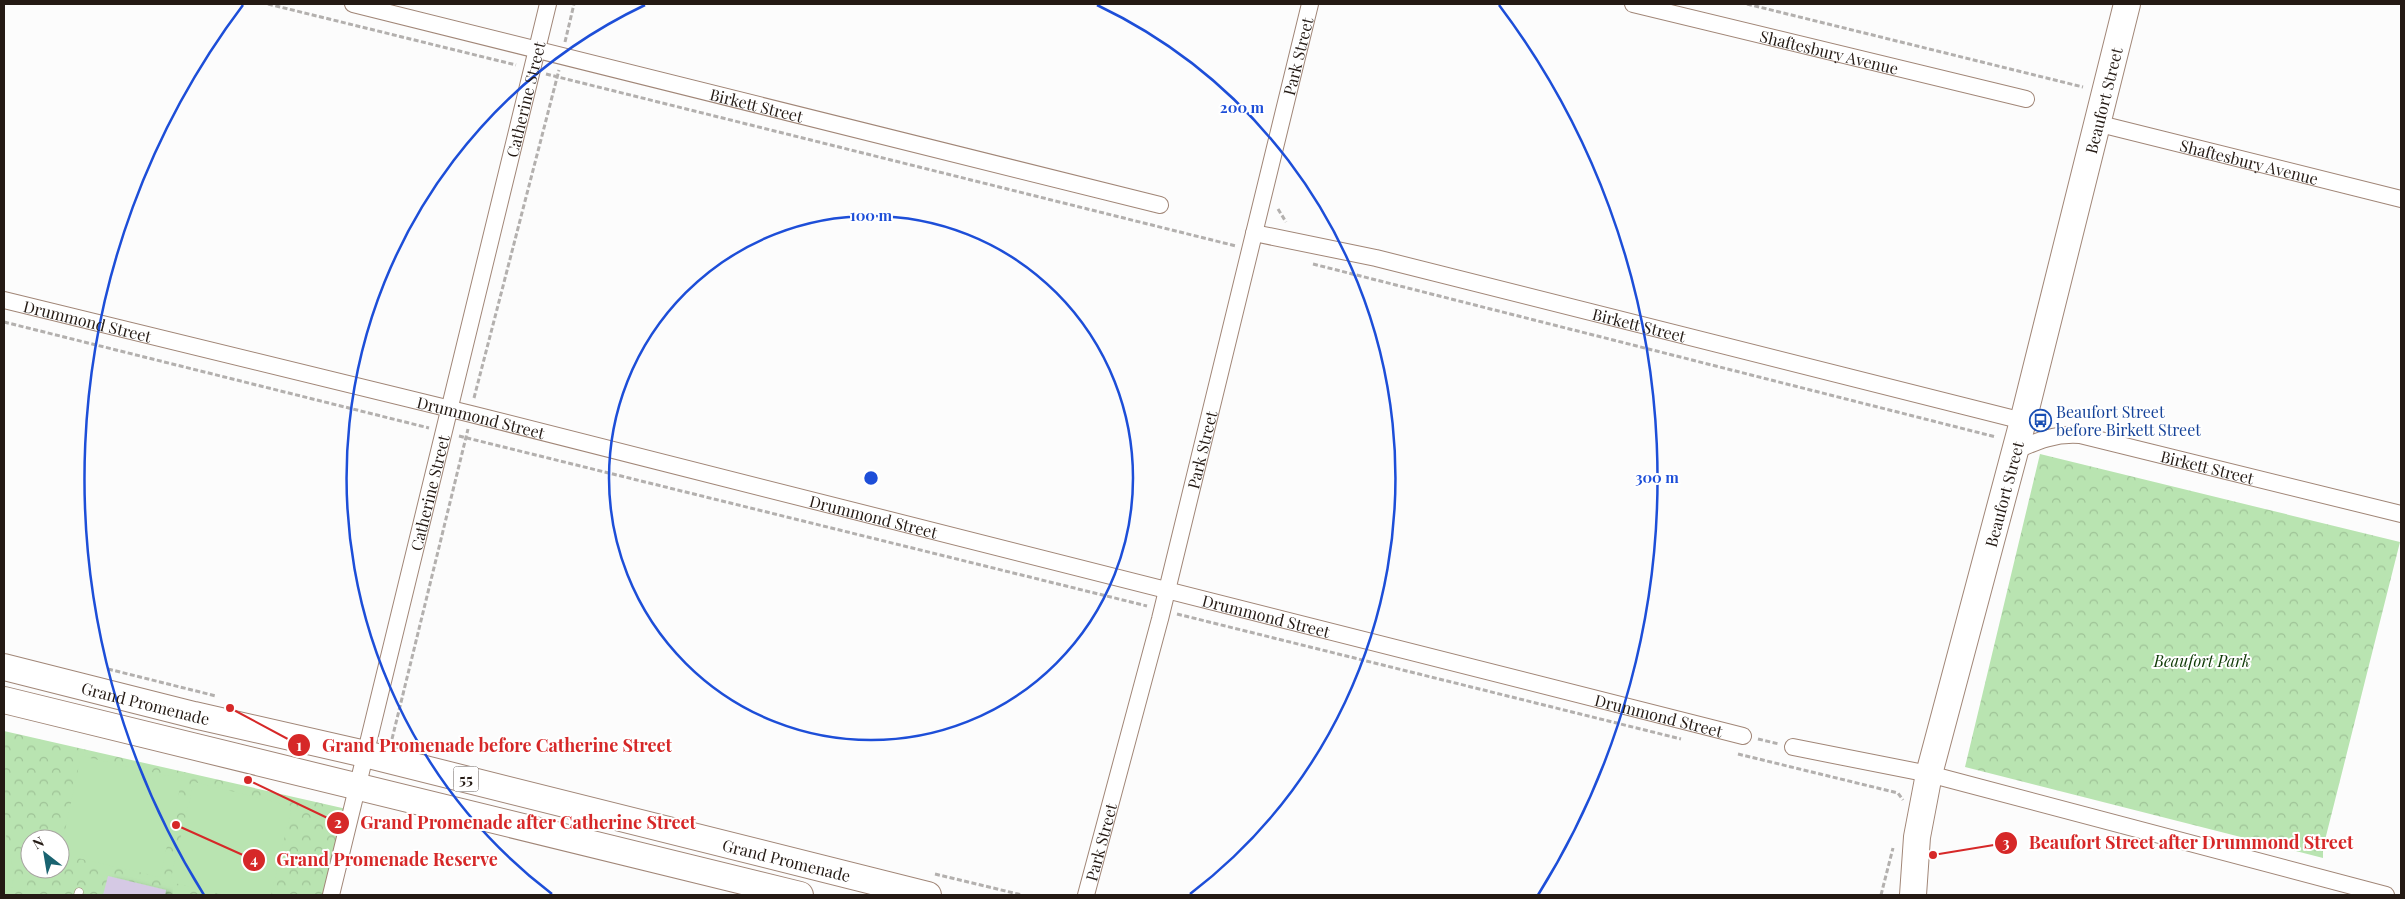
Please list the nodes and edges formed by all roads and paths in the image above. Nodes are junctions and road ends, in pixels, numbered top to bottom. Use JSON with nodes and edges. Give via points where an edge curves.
{"nodes":[{"id":1,"x":268,"y":4,"type":"edge"},
{"id":2,"x":353,"y":4,"type":"edge"},
{"id":3,"x":548,"y":4,"type":"edge"},
{"id":4,"x":574,"y":4,"type":"edge"},
{"id":5,"x":1310,"y":4,"type":"edge"},
{"id":6,"x":1633,"y":4,"type":"edge"},
{"id":7,"x":1747,"y":4,"type":"edge"},
{"id":8,"x":2127,"y":4,"type":"edge"},
{"id":9,"x":537,"y":50,"type":"junction"},
{"id":10,"x":562,"y":56,"type":"junction"},
{"id":11,"x":532,"y":69,"type":"junction"},
{"id":12,"x":557,"y":77,"type":"junction"},
{"id":13,"x":2083,"y":87,"type":"dead end"},
{"id":14,"x":2026,"y":99,"type":"dead end"},
{"id":15,"x":2096,"y":123,"type":"junction"},
{"id":16,"x":2401,"y":199,"type":"edge"},
{"id":17,"x":1160,"y":205,"type":"dead end"},
{"id":18,"x":1252,"y":241,"type":"junction"},
{"id":19,"x":1304,"y":262,"type":"dead end"},
{"id":20,"x":4,"y":300,"type":"edge"},
{"id":21,"x":4,"y":322,"type":"edge"},
{"id":22,"x":449,"y":409,"type":"junction"},
{"id":23,"x":471,"y":414,"type":"junction"},
{"id":24,"x":2023,"y":421,"type":"junction"},
{"id":25,"x":444,"y":432,"type":"junction"},
{"id":26,"x":466,"y":438,"type":"junction"},
{"id":27,"x":2005,"y":444,"type":"junction"},
{"id":28,"x":2401,"y":514,"type":"edge"},
{"id":29,"x":1168,"y":590,"type":"junction"},
{"id":30,"x":1163,"y":610,"type":"junction"},
{"id":31,"x":4,"y":667,"type":"edge"},
{"id":32,"x":105,"y":668,"type":"dead end"},
{"id":33,"x":218,"y":696,"type":"dead end"},
{"id":34,"x":4,"y":700,"type":"edge"},
{"id":35,"x":1743,"y":736,"type":"joint"},
{"id":36,"x":392,"y":739,"type":"dead end"},
{"id":37,"x":1688,"y":741,"type":"dead end"},
{"id":38,"x":1793,"y":747,"type":"joint"},
{"id":39,"x":1732,"y":752,"type":"dead end"},
{"id":40,"x":365,"y":754,"type":"junction"},
{"id":41,"x":1930,"y":774,"type":"junction"},
{"id":42,"x":357,"y":786,"type":"junction"},
{"id":43,"x":1905,"y":802,"type":"dead end"},
{"id":44,"x":1917,"y":837,"type":"junction"},
{"id":45,"x":331,"y":895,"type":"edge"},
{"id":46,"x":800,"y":895,"type":"edge"},
{"id":47,"x":928,"y":895,"type":"edge"},
{"id":48,"x":1086,"y":895,"type":"edge"},
{"id":49,"x":1893,"y":895,"type":"edge"},
{"id":50,"x":1913,"y":895,"type":"edge"},
{"id":51,"x":2386,"y":895,"type":"edge"}],
"edges":[{"from":1,"to":11,"type":"path"},
{"from":2,"to":9,"type":"street","name":"Birkett Street"},
{"from":3,"to":9,"type":"street","name":"Catherine Street"},
{"from":4,"to":10,"type":"path"},
{"from":5,"to":18,"type":"street","name":"Park Street"},
{"from":6,"to":14,"type":"street","name":"Shaftesbury Avenue"},
{"from":7,"to":13,"type":"path"},
{"from":8,"to":15,"type":"main road","name":"Beaufort Street"},
{"from":9,"to":10,"type":"street","name":"Birkett Street"},
{"from":9,"to":11,"type":"street","name":"Catherine Street"},
{"from":10,"to":12,"type":"path"},
{"from":10,"to":17,"type":"street","name":"Birkett Street"},
{"from":11,"to":12,"type":"path"},
{"from":11,"to":22,"type":"street","name":"Catherine Street"},
{"from":12,"to":18,"type":"path"},
{"from":12,"to":23,"type":"path"},
{"from":15,"to":16,"type":"street","name":"Shaftesbury Avenue"},
{"from":15,"to":24,"type":"main road","name":"Beaufort Street"},
{"from":18,"to":24,"type":"street","name":"Birkett Street","via":[[1376,258]]},
{"from":18,"to":29,"type":"street","name":"Park Street"},
{"from":19,"to":27,"type":"path"},
{"from":20,"to":22,"type":"street","name":"Drummond Street"},
{"from":21,"to":25,"type":"path"},
{"from":22,"to":23,"type":"street","name":"Drummond Street"},
{"from":22,"to":25,"type":"street","name":"Catherine Street"},
{"from":23,"to":26,"type":"path"},
{"from":23,"to":29,"type":"street","name":"Drummond Street"},
{"from":24,"to":27,"type":"main road","name":"Beaufort Street"},
{"from":25,"to":26,"type":"path"},
{"from":25,"to":40,"type":"street","name":"Catherine Street"},
{"from":26,"to":30,"type":"path"},
{"from":26,"to":36,"type":"path"},
{"from":27,"to":28,"type":"street","name":"Birkett Street","via":[[2063,434],[2080,436]]},
{"from":27,"to":41,"type":"main road","name":"Beaufort Street"},
{"from":29,"to":30,"type":"street","name":"Park Street"},
{"from":29,"to":35,"type":"street","name":"Drummond Street"},
{"from":30,"to":37,"type":"path"},
{"from":30,"to":48,"type":"street","name":"Park Street"},
{"from":31,"to":40,"type":"main road","name":"Grand Promenade","number":"55"},
{"from":32,"to":33,"type":"path"},
{"from":34,"to":42,"type":"main road","name":"Grand Promenade","number":"55"},
{"from":35,"to":38,"type":"path"},
{"from":38,"to":41,"type":"street"},
{"from":39,"to":43,"type":"path","via":[[1898,793]]},
{"from":40,"to":42,"type":"street","name":"Catherine Street"},
{"from":40,"to":47,"type":"main road","name":"Grand Promenade","number":"55"},
{"from":41,"to":44,"type":"main road","name":"Beaufort Street"},
{"from":41,"to":51,"type":"street"},
{"from":42,"to":45,"type":"street","name":"Catherine Street"},
{"from":42,"to":46,"type":"main road","name":"Grand Promenade","number":"55"},
{"from":44,"to":49,"type":"main road","name":"Beaufort Street"},
{"from":44,"to":50,"type":"main road","name":"Beaufort Street"}]}
